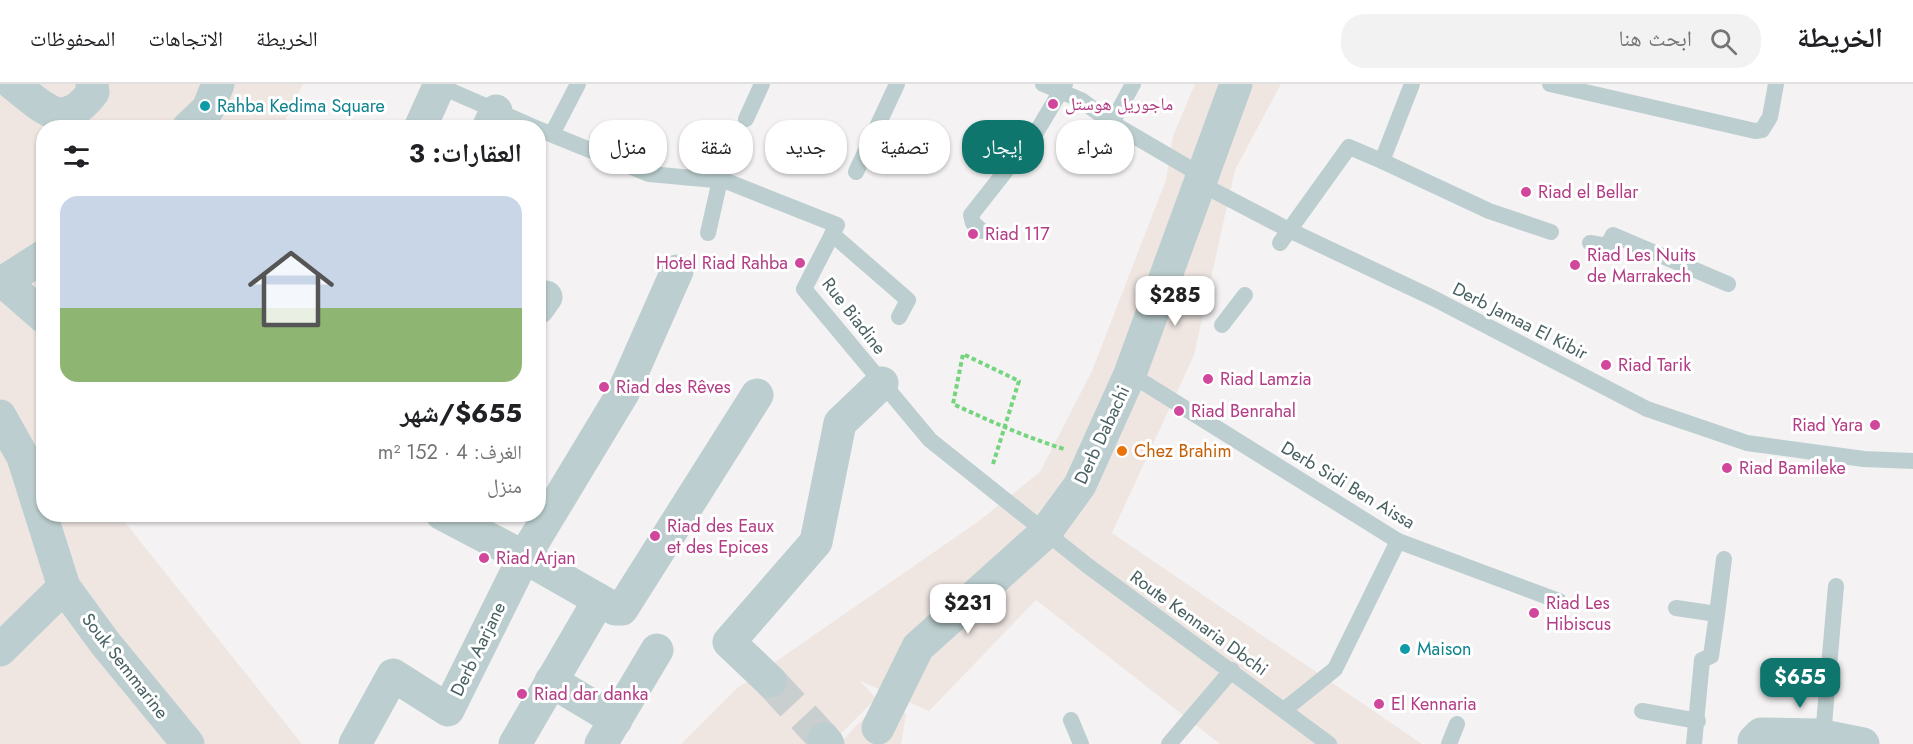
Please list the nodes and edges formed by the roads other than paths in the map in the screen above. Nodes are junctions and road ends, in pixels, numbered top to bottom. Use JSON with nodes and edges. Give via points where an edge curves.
{"nodes":[{"id":1,"x":13,"y":84,"type":"edge"},
{"id":2,"x":578,"y":84,"type":"edge"},
{"id":3,"x":762,"y":84,"type":"edge"},
{"id":4,"x":897,"y":84,"type":"edge"},
{"id":5,"x":1042,"y":84,"type":"edge"},
{"id":6,"x":1133,"y":84,"type":"edge"},
{"id":7,"x":1236,"y":84,"type":"edge"},
{"id":8,"x":1412,"y":84,"type":"edge"},
{"id":9,"x":1550,"y":84,"type":"edge"},
{"id":10,"x":1776,"y":84,"type":"edge"},
{"id":11,"x":436,"y":85,"type":"edge"},
{"id":12,"x":1063,"y":88,"type":"edge"},
{"id":13,"x":91,"y":106,"type":"edge"},
{"id":14,"x":492,"y":119,"type":"edge"},
{"id":15,"x":746,"y":119,"type":"dead end"},
{"id":16,"x":423,"y":120,"type":"edge"},
{"id":17,"x":1108,"y":120,"type":"edge"},
{"id":18,"x":1114,"y":120,"type":"edge"},
{"id":19,"x":546,"y":125,"type":"edge"},
{"id":20,"x":546,"y":132,"type":"edge"},
{"id":21,"x":1134,"y":137,"type":"edge"},
{"id":22,"x":1382,"y":161,"type":"junction"},
{"id":23,"x":856,"y":172,"type":"dead end"},
{"id":24,"x":1200,"y":179,"type":"junction"},
{"id":25,"x":720,"y":180,"type":"junction"},
{"id":26,"x":982,"y":231,"type":"dead end"},
{"id":27,"x":1551,"y":232,"type":"dead end"},
{"id":28,"x":708,"y":233,"type":"dead end"},
{"id":29,"x":832,"y":234,"type":"junction"},
{"id":30,"x":1285,"y":237,"type":"junction"},
{"id":31,"x":1590,"y":243,"type":"dead end"},
{"id":32,"x":36,"y":261,"type":"edge"},
{"id":33,"x":677,"y":271,"type":"dead end"},
{"id":34,"x":2,"y":283,"type":"edge"},
{"id":35,"x":1728,"y":284,"type":"dead end"},
{"id":36,"x":1245,"y":294,"type":"dead end"},
{"id":37,"x":36,"y":311,"type":"edge"},
{"id":38,"x":899,"y":317,"type":"dead end"},
{"id":39,"x":1222,"y":325,"type":"dead end"},
{"id":40,"x":1130,"y":374,"type":"junction"},
{"id":41,"x":882,"y":383,"type":"junction"},
{"id":42,"x":757,"y":394,"type":"dead end"},
{"id":43,"x":0,"y":416,"type":"edge"},
{"id":44,"x":33,"y":448,"type":"edge"},
{"id":45,"x":1913,"y":461,"type":"edge"},
{"id":46,"x":546,"y":521,"type":"edge"},
{"id":47,"x":50,"y":522,"type":"edge"},
{"id":48,"x":457,"y":522,"type":"edge"},
{"id":49,"x":545,"y":522,"type":"edge"},
{"id":50,"x":1045,"y":533,"type":"junction"},
{"id":51,"x":1398,"y":541,"type":"junction"},
{"id":52,"x":524,"y":557,"type":"junction"},
{"id":53,"x":1724,"y":559,"type":"dead end"},
{"id":54,"x":1836,"y":586,"type":"dead end"},
{"id":55,"x":64,"y":587,"type":"junction"},
{"id":56,"x":598,"y":600,"type":"junction"},
{"id":57,"x":1560,"y":601,"type":"dead end"},
{"id":58,"x":1676,"y":608,"type":"dead end"},
{"id":59,"x":1717,"y":614,"type":"junction"},
{"id":60,"x":0,"y":650,"type":"edge"},
{"id":61,"x":657,"y":650,"type":"dead end"},
{"id":62,"x":1232,"y":670,"type":"junction"},
{"id":63,"x":551,"y":681,"type":"junction"},
{"id":64,"x":770,"y":681,"type":"tunnel mouth"},
{"id":65,"x":1284,"y":710,"type":"junction"},
{"id":66,"x":1641,"y":711,"type":"dead end"},
{"id":67,"x":1071,"y":720,"type":"dead end"},
{"id":68,"x":1457,"y":724,"type":"dead end"},
{"id":69,"x":608,"y":732,"type":"edge"},
{"id":70,"x":1698,"y":734,"type":"edge"},
{"id":71,"x":876,"y":736,"type":"edge"},
{"id":72,"x":1819,"y":738,"type":"edge"},
{"id":73,"x":1754,"y":741,"type":"dead end"},
{"id":74,"x":188,"y":744,"type":"edge"},
{"id":75,"x":355,"y":744,"type":"edge"},
{"id":76,"x":514,"y":744,"type":"edge"},
{"id":77,"x":1081,"y":744,"type":"edge"},
{"id":78,"x":1168,"y":744,"type":"edge"},
{"id":79,"x":1329,"y":744,"type":"edge"},
{"id":80,"x":1449,"y":744,"type":"edge"},
{"id":81,"x":1863,"y":744,"type":"edge"}],
"edges":[{"from":1,"to":13,"type":"street","via":[[56,113],[72,114]]},
{"from":2,"to":19,"type":"lane"},
{"from":3,"to":15,"type":"lane"},
{"from":4,"to":23,"type":"lane"},
{"from":5,"to":12,"type":"lane","name":"Derb Jamaa El Kibir"},
{"from":6,"to":18,"type":"lane"},
{"from":7,"to":24,"type":"street","name":"Derb Dabachi"},
{"from":8,"to":22,"type":"lane"},
{"from":9,"to":10,"type":"lane","via":[[1755,131],[1762,130],[1770,117]]},
{"from":11,"to":14,"type":"lane"},
{"from":11,"to":16,"type":"street"},
{"from":12,"to":17,"type":"lane","name":"Derb Jamaa El Kibir"},
{"from":12,"to":26,"type":"lane","via":[[1037,131],[971,214],[973,223]]},
{"from":20,"to":25,"type":"lane","via":[[649,174]]},
{"from":21,"to":24,"type":"lane","name":"Derb Jamaa El Kibir"},
{"from":22,"to":27,"type":"lane","via":[[1489,211]]},
{"from":22,"to":30,"type":"lane","via":[[1348,147]]},
{"from":24,"to":30,"type":"lane","name":"Derb Jamaa El Kibir"},
{"from":24,"to":40,"type":"street","name":"Derb Dabachi"},
{"from":25,"to":28,"type":"lane"},
{"from":25,"to":29,"type":"lane","via":[[837,225]]},
{"from":29,"to":38,"type":"lane","via":[[908,300]]},
{"from":29,"to":41,"type":"lane","name":"Rue Biadine","via":[[804,289]]},
{"from":30,"to":45,"type":"lane","name":"Derb Jamaa El Kibir","via":[[1434,298],[1647,410],[1701,430],[1758,445],[1864,459]]},
{"from":31,"to":35,"type":"lane","via":[[1607,246],[1612,235]]},
{"from":32,"to":34,"type":"street"},
{"from":33,"to":46,"type":"street","name":"Derb Aarjane","via":[[623,393]]},
{"from":34,"to":37,"type":"street"},
{"from":36,"to":39,"type":"lane"},
{"from":40,"to":50,"type":"street","name":"Derb Dabachi","via":[[1093,459],[1065,508]]},
{"from":40,"to":51,"type":"lane","name":"Derb Sidi Ben Aissa"},
{"from":41,"to":50,"type":"lane","name":"Rue Biadine","via":[[930,440]]},
{"from":41,"to":64,"type":"street","via":[[840,423],[816,542],[729,642]]},
{"from":42,"to":56,"type":"street","via":[[623,608],[615,609]]},
{"from":43,"to":44,"type":"street","name":"Souk Semmarine"},
{"from":47,"to":55,"type":"street","name":"Souk Semmarine"},
{"from":48,"to":52,"type":"street"},
{"from":49,"to":52,"type":"street","name":"Derb Aarjane"},
{"from":50,"to":62,"type":"lane","name":"Route Kennaria Dbchi"},
{"from":50,"to":71,"type":"street","name":"Derb Dabachi","via":[[918,647]]},
{"from":51,"to":57,"type":"lane","name":"Derb Sidi Ben Aissa"},
{"from":51,"to":65,"type":"lane","via":[[1335,669]]},
{"from":52,"to":56,"type":"street"},
{"from":52,"to":75,"type":"street","name":"Derb Aarjane","via":[[448,710],[393,675]]},
{"from":53,"to":59,"type":"lane"},
{"from":54,"to":72,"type":"lane"},
{"from":55,"to":60,"type":"street"},
{"from":55,"to":74,"type":"street","name":"Souk Semmarine"},
{"from":56,"to":63,"type":"street"},
{"from":58,"to":59,"type":"lane"},
{"from":59,"to":70,"type":"lane","via":[[1712,656],[1702,660],[1696,703]]},
{"from":61,"to":69,"type":"street"},
{"from":62,"to":65,"type":"lane","name":"Route Kennaria Dbchi"},
{"from":62,"to":78,"type":"lane"},
{"from":63,"to":69,"type":"street"},
{"from":63,"to":76,"type":"street"},
{"from":65,"to":79,"type":"lane","name":"Route Kennaria Dbchi"},
{"from":66,"to":70,"type":"lane"},
{"from":67,"to":77,"type":"lane"},
{"from":68,"to":80,"type":"lane"},
{"from":72,"to":73,"type":"street","via":[[1761,734]]},
{"from":72,"to":81,"type":"street"}]}
